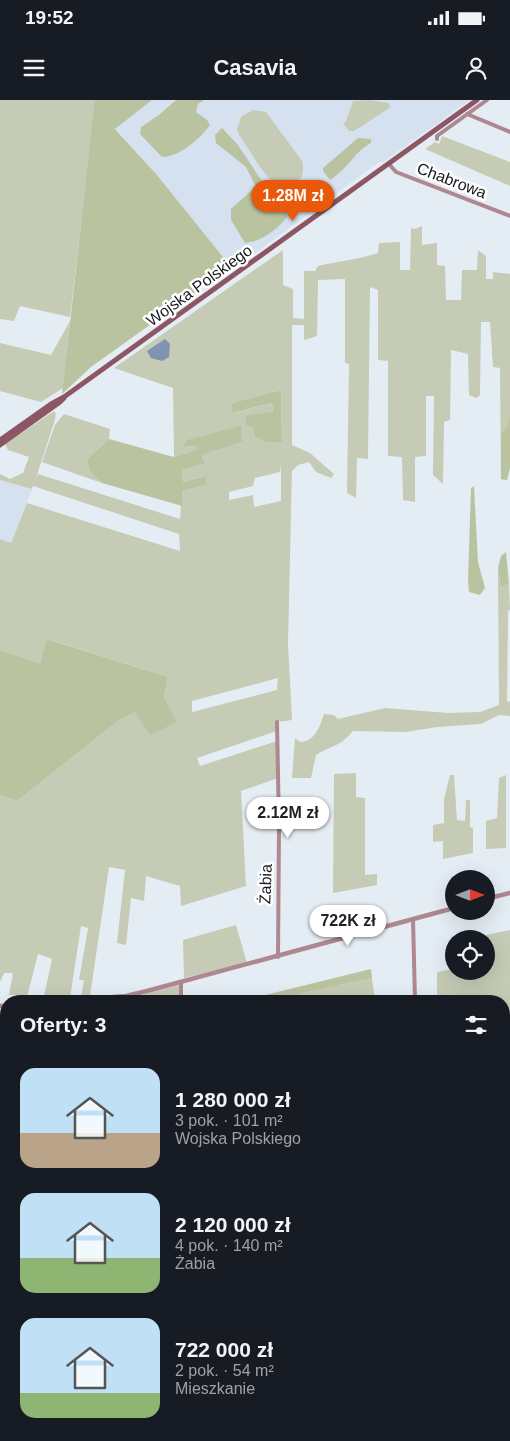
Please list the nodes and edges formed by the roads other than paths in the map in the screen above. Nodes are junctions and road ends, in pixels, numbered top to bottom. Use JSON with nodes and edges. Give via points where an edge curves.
{"nodes":[{"id":1,"x":477,"y":100,"type":"edge"},
{"id":2,"x":487,"y":100,"type":"edge"},
{"id":3,"x":467,"y":114,"type":"junction"},
{"id":4,"x":510,"y":132,"type":"edge"},
{"id":5,"x":437,"y":139,"type":"dead end"},
{"id":6,"x":389,"y":164,"type":"junction"},
{"id":7,"x":510,"y":216,"type":"edge"},
{"id":8,"x":64,"y":397,"type":"junction"},
{"id":9,"x":0,"y":440,"type":"edge"},
{"id":10,"x":0,"y":445,"type":"edge"},
{"id":11,"x":277,"y":722,"type":"dead end"},
{"id":12,"x":510,"y":893,"type":"edge"},
{"id":13,"x":495,"y":897,"type":"edge"},
{"id":14,"x":445,"y":910,"type":"edge"},
{"id":15,"x":413,"y":919,"type":"junction"},
{"id":16,"x":278,"y":957,"type":"junction"},
{"id":17,"x":181,"y":982,"type":"junction"},
{"id":18,"x":130,"y":995,"type":"edge"},
{"id":19,"x":181,"y":995,"type":"edge"},
{"id":20,"x":415,"y":995,"type":"edge"}],
"edges":[{"from":1,"to":6,"type":"main road","name":"Wojska Polskiego"},
{"from":2,"to":3,"type":"street"},
{"from":3,"to":4,"type":"street"},
{"from":3,"to":5,"type":"street"},
{"from":6,"to":7,"type":"street","name":"Chabrowa","via":[[396,172]]},
{"from":6,"to":8,"type":"main road","name":"Wojska Polskiego"},
{"from":8,"to":9,"type":"main road"},
{"from":8,"to":10,"type":"main road"},
{"from":11,"to":16,"type":"street","name":"Żabia"},
{"from":12,"to":13,"type":"street"},
{"from":14,"to":15,"type":"street"},
{"from":15,"to":16,"type":"street"},
{"from":15,"to":20,"type":"street"},
{"from":16,"to":17,"type":"street"},
{"from":17,"to":18,"type":"street"},
{"from":17,"to":19,"type":"street"}]}
